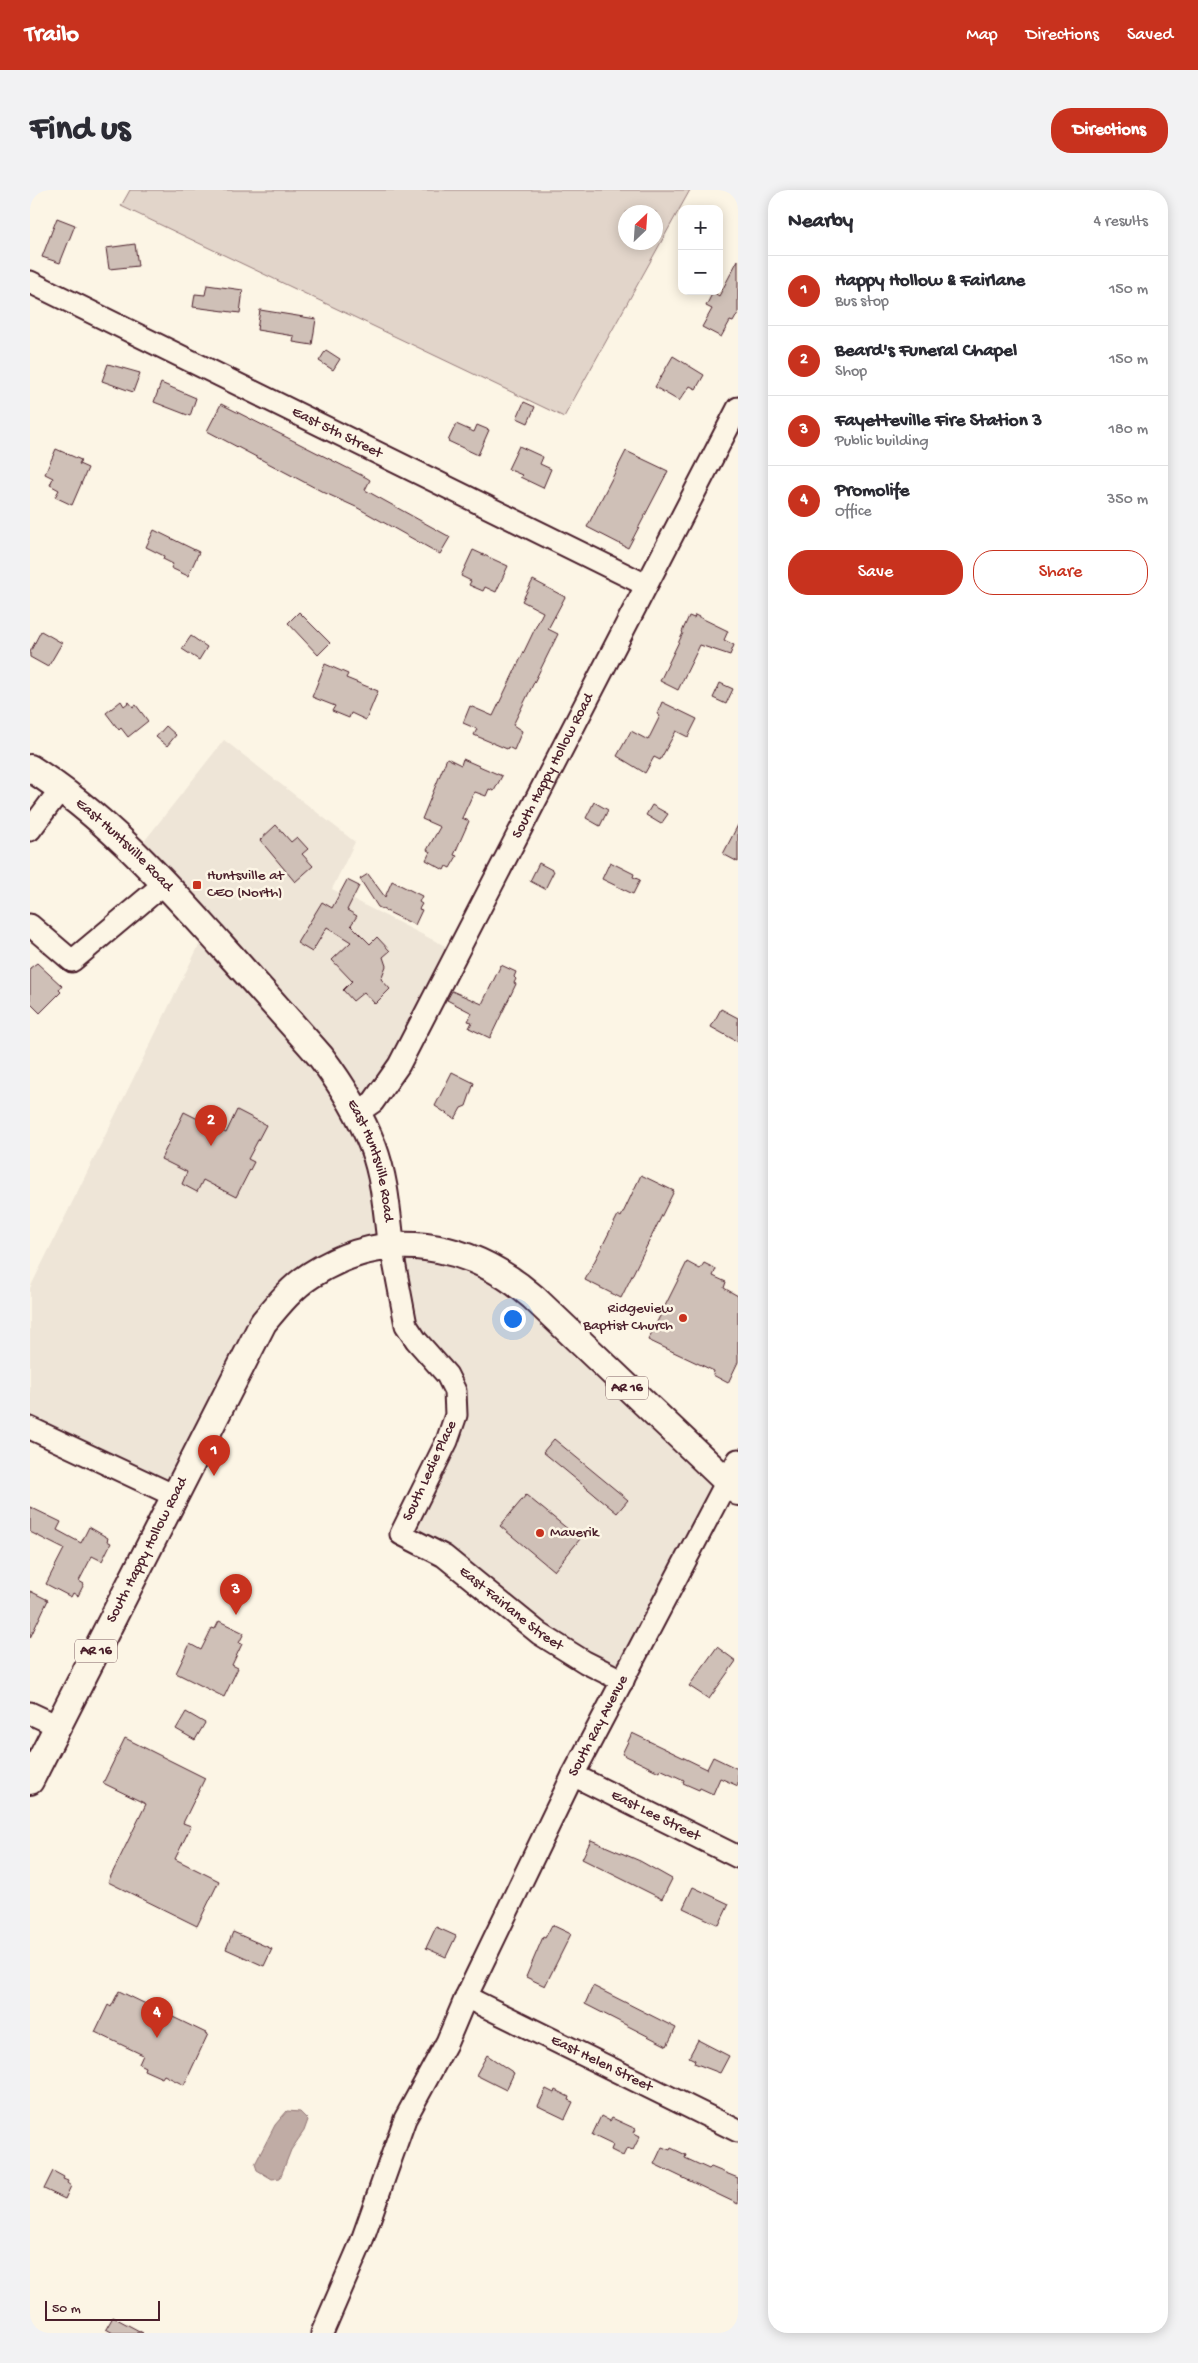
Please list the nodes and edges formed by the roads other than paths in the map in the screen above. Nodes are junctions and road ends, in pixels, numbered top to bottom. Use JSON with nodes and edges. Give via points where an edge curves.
{"nodes":[{"id":1,"x":30,"y":282,"type":"edge"},
{"id":2,"x":738,"y":408,"type":"edge"},
{"id":3,"x":646,"y":585,"type":"junction"},
{"id":4,"x":30,"y":768,"type":"edge"},
{"id":5,"x":60,"y":790,"type":"junction"},
{"id":6,"x":30,"y":830,"type":"edge"},
{"id":7,"x":165,"y":883,"type":"junction"},
{"id":8,"x":34,"y":934,"type":"edge"},
{"id":9,"x":357,"y":1113,"type":"junction"},
{"id":10,"x":391,"y":1246,"type":"junction"},
{"id":11,"x":30,"y":1428,"type":"edge"},
{"id":12,"x":738,"y":1460,"type":"edge"},
{"id":13,"x":732,"y":1488,"type":"edge"},
{"id":14,"x":175,"y":1496,"type":"junction"},
{"id":15,"x":401,"y":1534,"type":"joint"},
{"id":16,"x":622,"y":1681,"type":"junction"},
{"id":17,"x":30,"y":1713,"type":"edge"},
{"id":18,"x":58,"y":1726,"type":"junction"},
{"id":19,"x":573,"y":1775,"type":"junction"},
{"id":20,"x":30,"y":1781,"type":"edge"},
{"id":21,"x":738,"y":1857,"type":"edge"},
{"id":22,"x":466,"y":1997,"type":"junction"},
{"id":23,"x":738,"y":2131,"type":"edge"},
{"id":24,"x":322,"y":2333,"type":"edge"}],
"edges":[{"from":1,"to":3,"type":"street","name":"East 5th Street"},
{"from":2,"to":3,"type":"street","name":"South Happy Hollow Road"},
{"from":3,"to":9,"type":"street","name":"South Happy Hollow Road","via":[[399,1065],[374,1102]]},
{"from":4,"to":5,"type":"main road","name":"East Huntsville Road"},
{"from":5,"to":6,"type":"street"},
{"from":5,"to":7,"type":"main road","name":"East Huntsville Road","via":[[123,842]]},
{"from":7,"to":8,"type":"street","via":[[72,961]]},
{"from":7,"to":9,"type":"main road","name":"East Huntsville Road","via":[[321,1057],[343,1086]]},
{"from":9,"to":10,"type":"main road","name":"East Huntsville Road","via":[[373,1148],[384,1190]]},
{"from":10,"to":13,"type":"main road","number":"AR 16","via":[[433,1247],[466,1255],[511,1279]]},
{"from":10,"to":14,"type":"main road","name":"South Happy Hollow Road","number":"AR 16","via":[[360,1252],[326,1266],[287,1294],[246,1353]]},
{"from":10,"to":15,"type":"street","name":"South Ledie Place","via":[[406,1325],[447,1375],[455,1390],[456,1415],[447,1441]]},
{"from":11,"to":14,"type":"street"},
{"from":12,"to":13,"type":"street","name":"South Ray Avenue"},
{"from":13,"to":16,"type":"street","name":"South Ray Avenue"},
{"from":14,"to":18,"type":"main road","name":"South Happy Hollow Road","number":"AR 16"},
{"from":15,"to":16,"type":"street","name":"East Fairlane Street","via":[[444,1556],[548,1640]]},
{"from":16,"to":19,"type":"street","name":"South Ray Avenue"},
{"from":17,"to":18,"type":"street"},
{"from":18,"to":20,"type":"main road","name":"South Happy Hollow Road","number":"AR 16"},
{"from":19,"to":21,"type":"street","name":"East Lee Street"},
{"from":19,"to":22,"type":"street","name":"South Ray Avenue"},
{"from":22,"to":23,"type":"street","name":"East Helen Street"},
{"from":22,"to":24,"type":"street","name":"South Ray Avenue","via":[[448,2042],[405,2119],[361,2243]]}]}
